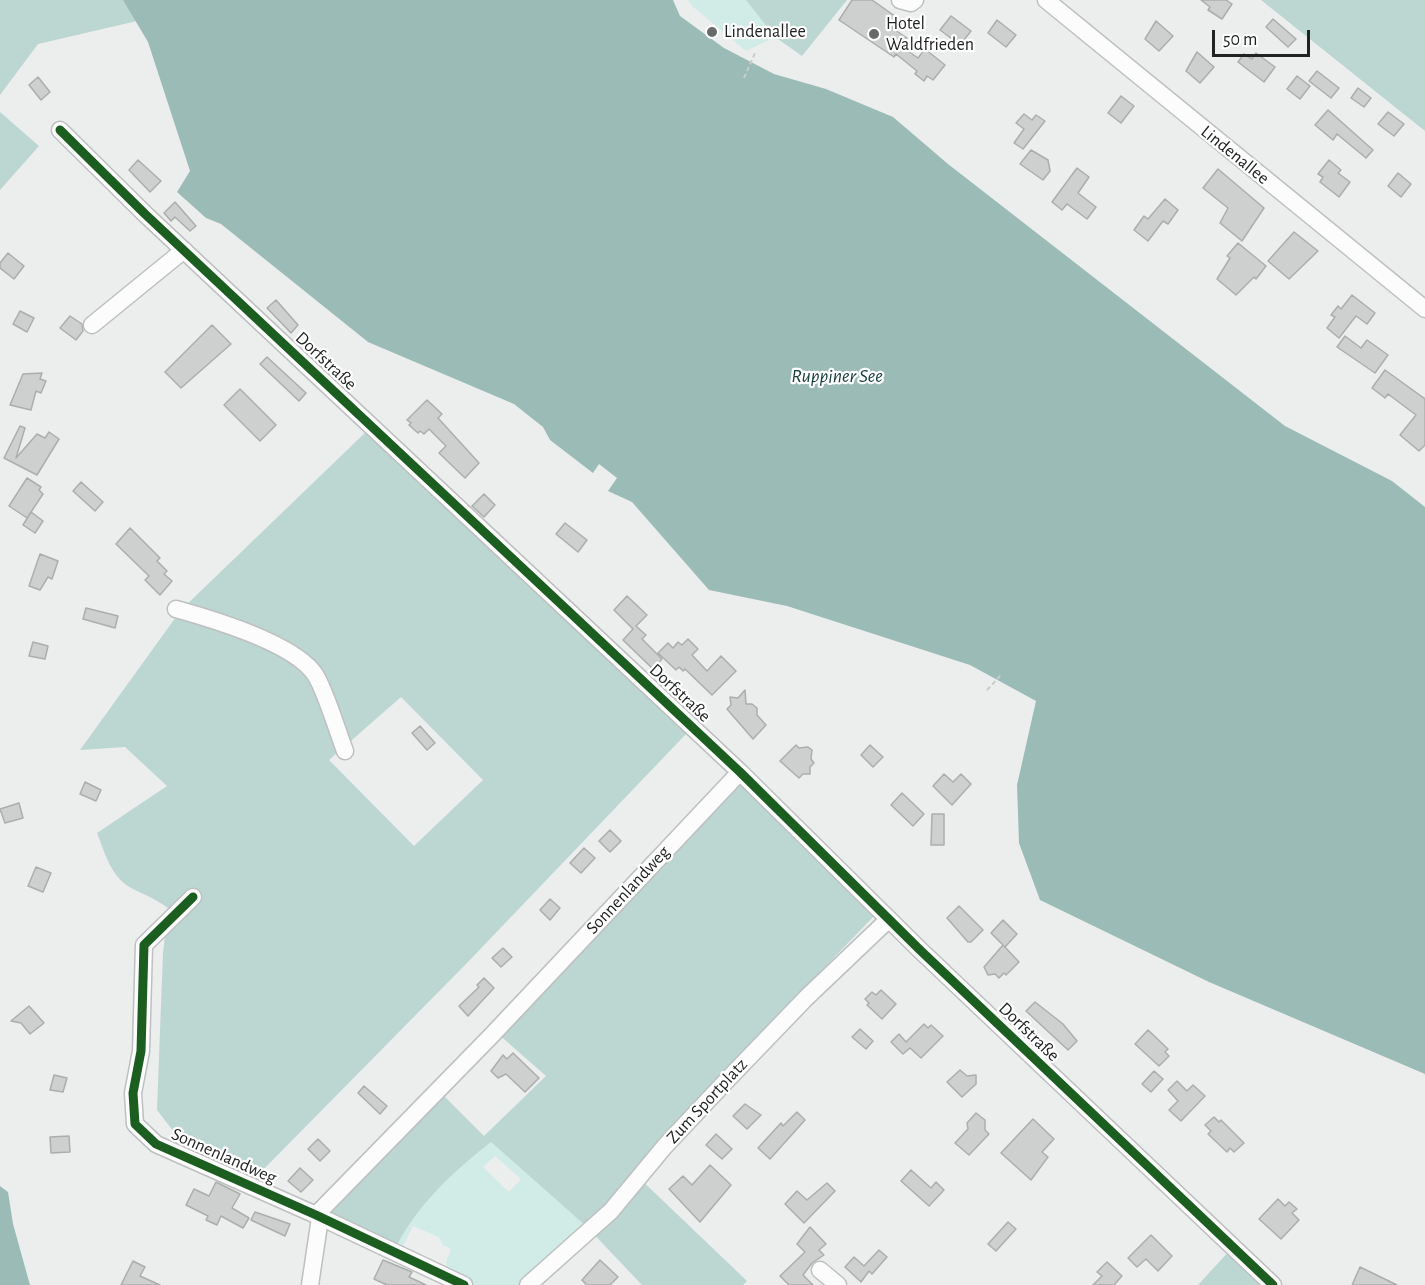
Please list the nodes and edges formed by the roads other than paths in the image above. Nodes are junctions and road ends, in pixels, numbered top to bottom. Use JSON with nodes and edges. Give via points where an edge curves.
{"nodes":[{"id":1,"x":900,"y":0,"type":"edge"},
{"id":2,"x":915,"y":0,"type":"edge"},
{"id":3,"x":1046,"y":0,"type":"edge"},
{"id":4,"x":60,"y":130,"type":"dead end"},
{"id":5,"x":183,"y":250,"type":"junction"},
{"id":6,"x":1425,"y":309,"type":"edge"},
{"id":7,"x":92,"y":325,"type":"dead end"},
{"id":8,"x":176,"y":609,"type":"dead end"},
{"id":9,"x":345,"y":751,"type":"dead end"},
{"id":10,"x":740,"y":772,"type":"junction"},
{"id":11,"x":193,"y":897,"type":"dead end"},
{"id":12,"x":889,"y":919,"type":"junction"},
{"id":13,"x":318,"y":1216,"type":"junction"},
{"id":14,"x":820,"y":1270,"type":"dead end"},
{"id":15,"x":310,"y":1285,"type":"edge"},
{"id":16,"x":464,"y":1285,"type":"edge"},
{"id":17,"x":528,"y":1285,"type":"edge"},
{"id":18,"x":838,"y":1285,"type":"edge"},
{"id":19,"x":1273,"y":1285,"type":"edge"}],
"edges":[{"from":1,"to":2,"type":"street"},
{"from":3,"to":6,"type":"street","name":"Lindenallee"},
{"from":4,"to":5,"type":"street","name":"Dorfstraße"},
{"from":5,"to":7,"type":"street"},
{"from":5,"to":10,"type":"street","name":"Dorfstraße"},
{"from":8,"to":9,"type":"street","via":[[219,621],[282,647],[314,673]]},
{"from":10,"to":12,"type":"street","name":"Dorfstraße"},
{"from":10,"to":13,"type":"street","name":"Sonnenlandweg"},
{"from":11,"to":13,"type":"street","name":"Sonnenlandweg","via":[[144,945],[135,1124],[156,1144]]},
{"from":12,"to":17,"type":"street","name":"Zum Sportplatz","via":[[729,1078],[611,1211]]},
{"from":12,"to":19,"type":"street","name":"Dorfstraße"},
{"from":13,"to":15,"type":"street"},
{"from":13,"to":16,"type":"street","name":"Sonnenlandweg"},
{"from":14,"to":18,"type":"street"}]}
